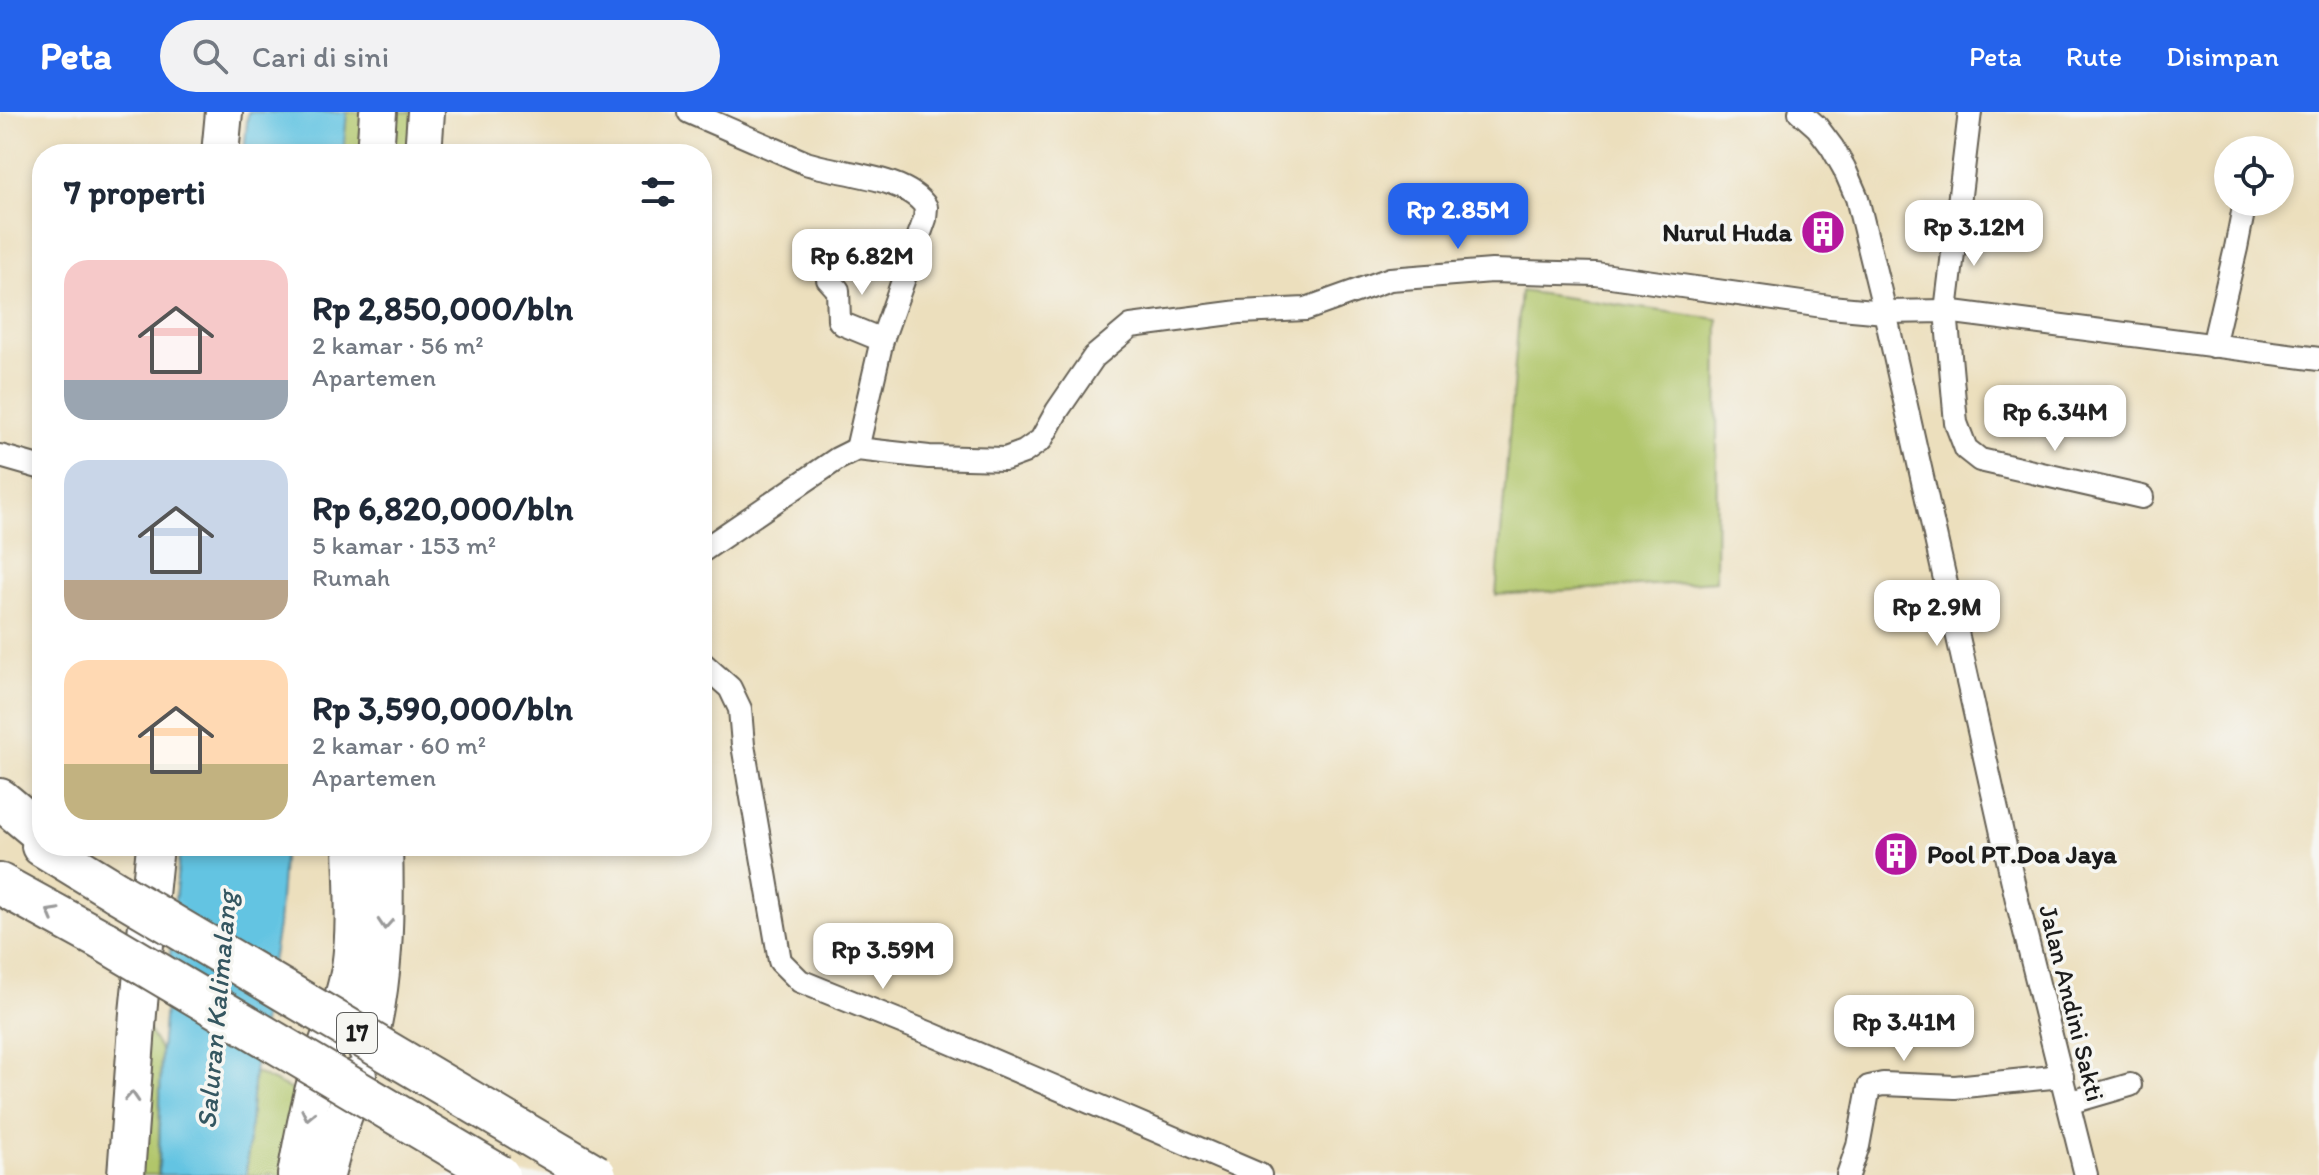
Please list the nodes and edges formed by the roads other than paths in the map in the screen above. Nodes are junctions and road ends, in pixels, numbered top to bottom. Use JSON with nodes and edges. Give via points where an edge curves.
{"nodes":[{"id":1,"x":224,"y":112,"type":"edge"},
{"id":2,"x":378,"y":112,"type":"edge"},
{"id":3,"x":426,"y":112,"type":"edge"},
{"id":4,"x":689,"y":112,"type":"edge"},
{"id":5,"x":1800,"y":112,"type":"edge"},
{"id":6,"x":1970,"y":112,"type":"edge"},
{"id":7,"x":221,"y":144,"type":"edge"},
{"id":8,"x":376,"y":144,"type":"edge"},
{"id":9,"x":424,"y":144,"type":"edge"},
{"id":10,"x":2242,"y":216,"type":"edge"},
{"id":11,"x":828,"y":279,"type":"dead end"},
{"id":12,"x":1946,"y":311,"type":"junction"},
{"id":13,"x":1885,"y":312,"type":"junction"},
{"id":14,"x":882,"y":340,"type":"junction"},
{"id":15,"x":2213,"y":346,"type":"junction"},
{"id":16,"x":2319,"y":359,"type":"edge"},
{"id":17,"x":857,"y":449,"type":"junction"},
{"id":18,"x":0,"y":456,"type":"edge"},
{"id":19,"x":32,"y":465,"type":"edge"},
{"id":20,"x":2142,"y":497,"type":"dead end"},
{"id":21,"x":712,"y":544,"type":"edge"},
{"id":22,"x":712,"y":672,"type":"edge"},
{"id":23,"x":0,"y":799,"type":"edge"},
{"id":24,"x":0,"y":820,"type":"edge"},
{"id":25,"x":32,"y":826,"type":"edge"},
{"id":26,"x":32,"y":840,"type":"edge"},
{"id":27,"x":58,"y":856,"type":"edge"},
{"id":28,"x":69,"y":856,"type":"edge"},
{"id":29,"x":155,"y":856,"type":"edge"},
{"id":30,"x":352,"y":856,"type":"edge"},
{"id":31,"x":384,"y":856,"type":"edge"},
{"id":32,"x":0,"y":884,"type":"edge"},
{"id":33,"x":104,"y":884,"type":"junction"},
{"id":34,"x":157,"y":941,"type":"junction"},
{"id":35,"x":314,"y":1035,"type":"junction"},
{"id":36,"x":362,"y":1063,"type":"junction"},
{"id":37,"x":2062,"y":1076,"type":"junction"},
{"id":38,"x":2130,"y":1085,"type":"dead end"},
{"id":39,"x":2068,"y":1103,"type":"junction"},
{"id":40,"x":126,"y":1175,"type":"edge"},
{"id":41,"x":296,"y":1175,"type":"edge"},
{"id":42,"x":326,"y":1175,"type":"edge"},
{"id":43,"x":499,"y":1175,"type":"edge"},
{"id":44,"x":522,"y":1175,"type":"edge"},
{"id":45,"x":575,"y":1175,"type":"edge"},
{"id":46,"x":596,"y":1175,"type":"edge"},
{"id":47,"x":1260,"y":1175,"type":"edge"},
{"id":48,"x":1848,"y":1175,"type":"edge"},
{"id":49,"x":2086,"y":1175,"type":"edge"}],
"edges":[{"from":1,"to":7,"type":"main road"},
{"from":2,"to":8,"type":"main road"},
{"from":3,"to":9,"type":"main road"},
{"from":4,"to":14,"type":"street","via":[[816,166],[891,183],[923,202],[925,219]]},
{"from":5,"to":13,"type":"street","name":"Jalan Andini Sakti","via":[[1824,137],[1857,198]]},
{"from":6,"to":12,"type":"street"},
{"from":10,"to":15,"type":"street"},
{"from":11,"to":14,"type":"street","via":[[838,290],[839,320]]},
{"from":12,"to":13,"type":"street"},
{"from":12,"to":15,"type":"street"},
{"from":12,"to":20,"type":"street","via":[[1956,423],[1966,449],[1980,460]]},
{"from":13,"to":17,"type":"street","via":[[1596,274],[1492,271],[1390,279],[1306,309],[1131,326],[1094,357],[1041,440],[1005,459]]},
{"from":13,"to":37,"type":"street","name":"Jalan Andini Sakti","via":[[2013,886]]},
{"from":14,"to":17,"type":"street"},
{"from":15,"to":16,"type":"street"},
{"from":17,"to":21,"type":"street"},
{"from":18,"to":19,"type":"street"},
{"from":22,"to":47,"type":"street","via":[[730,688],[740,709],[780,961],[790,973]]},
{"from":23,"to":25,"type":"highway"},
{"from":24,"to":26,"type":"highway","number":"17"},
{"from":27,"to":33,"type":"highway","number":"17"},
{"from":28,"to":33,"type":"highway"},
{"from":29,"to":34,"type":"main road"},
{"from":30,"to":35,"type":"main road","via":[[350,970]]},
{"from":31,"to":36,"type":"main road","one_way":true,"via":[[379,998]]},
{"from":43,"to":32,"type":"highway","number":"17","one_way":true,"bridge":true},
{"from":33,"to":46,"type":"highway","number":"17","bridge":true},
{"from":34,"to":35,"type":"main road"},
{"from":40,"to":34,"type":"main road","one_way":true},
{"from":35,"to":36,"type":"main road"},
{"from":35,"to":41,"type":"main road","one_way":true,"via":[[311,1099]]},
{"from":36,"to":42,"type":"main road"},
{"from":36,"to":44,"type":"main road"},
{"from":36,"to":45,"type":"main road"},
{"from":37,"to":39,"type":"street","name":"Jalan Andini Sakti"},
{"from":37,"to":48,"type":"street","via":[[1955,1087],[1869,1087]]},
{"from":38,"to":39,"type":"street"},
{"from":39,"to":49,"type":"street","name":"Jalan Andini Sakti"}]}
